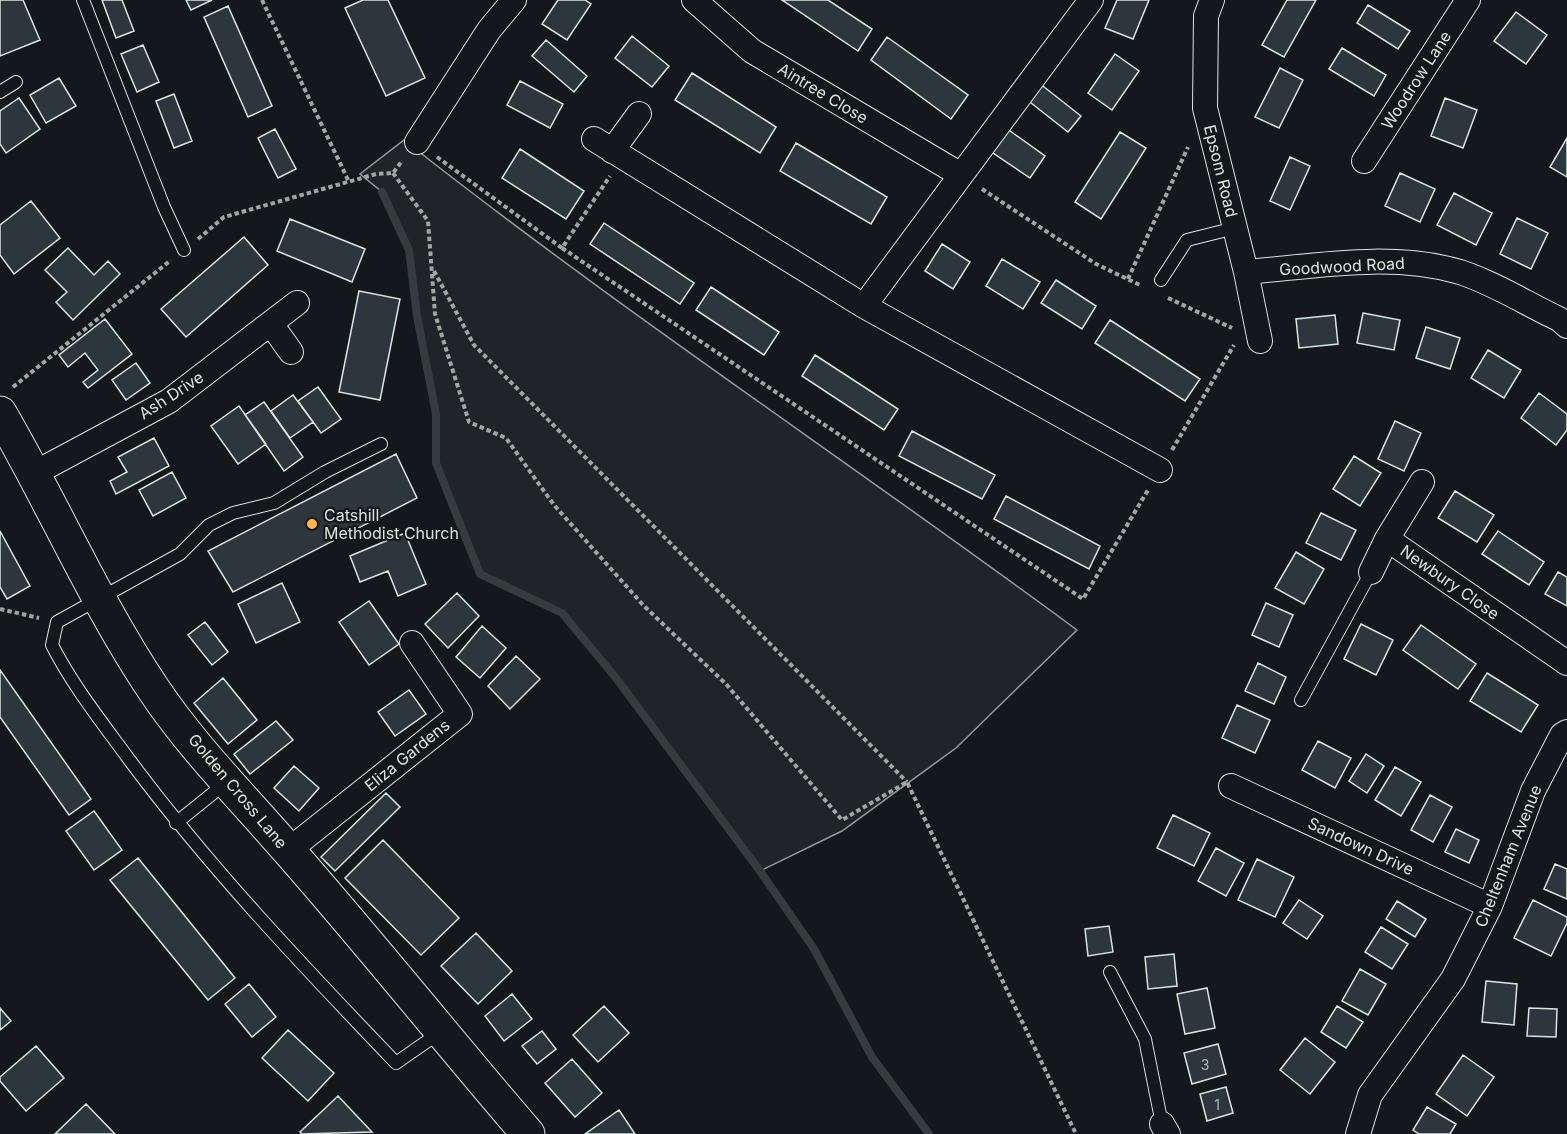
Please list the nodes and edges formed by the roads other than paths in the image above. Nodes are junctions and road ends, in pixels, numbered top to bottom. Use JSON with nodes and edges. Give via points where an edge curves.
{"nodes":[{"id":1,"x":83,"y":0,"type":"edge"},
{"id":2,"x":514,"y":0,"type":"edge"},
{"id":3,"x":694,"y":0,"type":"edge"},
{"id":4,"x":1091,"y":0,"type":"edge"},
{"id":5,"x":1212,"y":0,"type":"edge"},
{"id":6,"x":1468,"y":0,"type":"edge"},
{"id":7,"x":16,"y":82,"type":"dead end"},
{"id":8,"x":0,"y":92,"type":"edge"},
{"id":9,"x":639,"y":114,"type":"dead end"},
{"id":10,"x":417,"y":142,"type":"road end"},
{"id":11,"x":1364,"y":161,"type":"dead end"},
{"id":12,"x":961,"y":176,"type":"junction"},
{"id":13,"x":1235,"y":228,"type":"junction"},
{"id":14,"x":184,"y":250,"type":"dead end"},
{"id":15,"x":1246,"y":272,"type":"junction"},
{"id":16,"x":1161,"y":280,"type":"dead end"},
{"id":17,"x":297,"y":303,"type":"dead end"},
{"id":18,"x":864,"y":306,"type":"junction"},
{"id":19,"x":1565,"y":318,"type":"edge"},
{"id":20,"x":271,"y":324,"type":"junction"},
{"id":21,"x":1251,"y":337,"type":"road end"},
{"id":22,"x":291,"y":352,"type":"dead end"},
{"id":23,"x":0,"y":413,"type":"edge"},
{"id":24,"x":381,"y":444,"type":"dead end"},
{"id":25,"x":1160,"y":470,"type":"road end"},
{"id":26,"x":35,"y":473,"type":"junction"},
{"id":27,"x":1422,"y":482,"type":"dead end"},
{"id":28,"x":1388,"y":539,"type":"junction"},
{"id":29,"x":1371,"y":572,"type":"joint"},
{"id":30,"x":100,"y":598,"type":"junction"},
{"id":31,"x":412,"y":643,"type":"dead end"},
{"id":32,"x":1567,"y":663,"type":"edge"},
{"id":33,"x":1301,"y":700,"type":"dead end"},
{"id":34,"x":1567,"y":732,"type":"edge"},
{"id":35,"x":228,"y":782,"type":"junction"},
{"id":36,"x":1231,"y":786,"type":"dead end"},
{"id":37,"x":176,"y":823,"type":"junction"},
{"id":38,"x":289,"y":850,"type":"junction"},
{"id":39,"x":1491,"y":906,"type":"junction"},
{"id":40,"x":1110,"y":972,"type":"dead end"},
{"id":41,"x":440,"y":1032,"type":"junction"},
{"id":42,"x":1165,"y":1129,"type":"edge"},
{"id":43,"x":528,"y":1134,"type":"edge"},
{"id":44,"x":1358,"y":1134,"type":"edge"}],
"edges":[{"from":1,"to":14,"type":"lane"},
{"from":2,"to":10,"type":"street","via":[[489,30]]},
{"from":3,"to":12,"type":"street","name":"Aintree Close","via":[[752,51]]},
{"from":4,"to":12,"type":"street"},
{"from":5,"to":13,"type":"street","name":"Epsom Road","via":[[1206,16],[1205,108]]},
{"from":6,"to":11,"type":"street","name":"Woodrow Lane"},
{"from":7,"to":8,"type":"lane"},
{"from":9,"to":18,"type":"street","via":[[609,149]]},
{"from":12,"to":18,"type":"street"},
{"from":13,"to":15,"type":"street","name":"Epsom Road"},
{"from":13,"to":16,"type":"lane","via":[[1187,240]]},
{"from":15,"to":19,"type":"street","name":"Goodwood Road","via":[[1356,262],[1418,262],[1462,273]]},
{"from":15,"to":21,"type":"street","name":"Epsom Road"},
{"from":17,"to":20,"type":"street","name":"Ash Drive"},
{"from":18,"to":25,"type":"street"},
{"from":20,"to":22,"type":"street"},
{"from":20,"to":26,"type":"street","name":"Ash Drive","via":[[169,401]]},
{"from":23,"to":26,"type":"main road","name":"Golden Cross Lane"},
{"from":24,"to":30,"type":"lane","via":[[274,503],[233,513],[209,525],[180,554]]},
{"from":26,"to":30,"type":"main road","name":"Golden Cross Lane"},
{"from":27,"to":28,"type":"street","name":"Newbury Close"},
{"from":28,"to":29,"type":"street"},
{"from":28,"to":32,"type":"street","name":"Newbury Close"},
{"from":29,"to":33,"type":"lane"},
{"from":30,"to":35,"type":"main road","name":"Golden Cross Lane","via":[[155,691]]},
{"from":30,"to":37,"type":"lane","via":[[57,622],[52,645],[70,679]]},
{"from":31,"to":38,"type":"street","name":"Eliza Gardens","via":[[460,714]]},
{"from":34,"to":39,"type":"street","name":"Cheltenham Avenue","via":[[1533,791]]},
{"from":35,"to":37,"type":"lane"},
{"from":35,"to":38,"type":"main road","name":"Golden Cross Lane"},
{"from":36,"to":39,"type":"street","name":"Sandown Drive"},
{"from":37,"to":41,"type":"lane","via":[[396,1063]]},
{"from":38,"to":41,"type":"main road","name":"Golden Cross Lane"},
{"from":39,"to":44,"type":"street","name":"Cheltenham Avenue","via":[[1453,979],[1371,1095]]},
{"from":40,"to":42,"type":"lane","via":[[1145,1038]]},
{"from":41,"to":43,"type":"main road","name":"Golden Cross Lane"}]}
